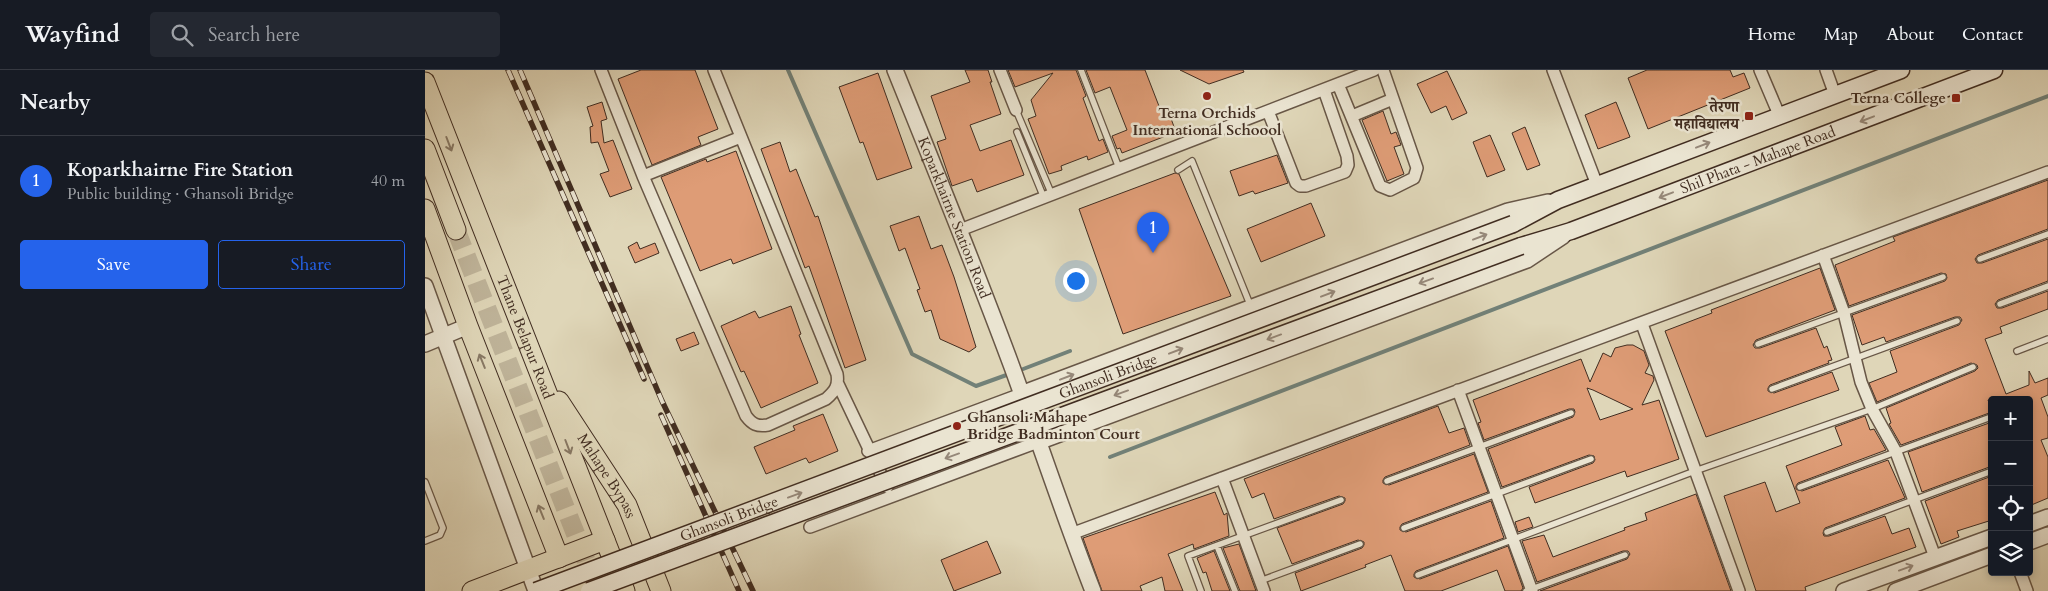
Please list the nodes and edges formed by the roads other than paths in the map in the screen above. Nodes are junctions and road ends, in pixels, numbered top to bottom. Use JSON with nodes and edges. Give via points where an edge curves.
{"nodes":[{"id":1,"x":601,"y":70,"type":"edge"},
{"id":2,"x":714,"y":70,"type":"edge"},
{"id":3,"x":895,"y":70,"type":"edge"},
{"id":4,"x":1001,"y":70,"type":"edge"},
{"id":5,"x":1081,"y":70,"type":"edge"},
{"id":6,"x":1374,"y":70,"type":"edge"},
{"id":7,"x":1383,"y":70,"type":"edge"},
{"id":8,"x":1553,"y":70,"type":"edge"},
{"id":9,"x":1760,"y":70,"type":"edge"},
{"id":10,"x":1826,"y":70,"type":"edge"},
{"id":11,"x":1901,"y":70,"type":"edge"},
{"id":12,"x":1994,"y":70,"type":"edge"},
{"id":13,"x":425,"y":82,"type":"edge"},
{"id":14,"x":1339,"y":84,"type":"junction"},
{"id":15,"x":1324,"y":90,"type":"junction"},
{"id":16,"x":1835,"y":95,"type":"junction"},
{"id":17,"x":1393,"y":99,"type":"junction"},
{"id":18,"x":1016,"y":110,"type":"joint"},
{"id":19,"x":1268,"y":111,"type":"junction"},
{"id":20,"x":1351,"y":116,"type":"junction"},
{"id":21,"x":1780,"y":117,"type":"junction"},
{"id":22,"x":1017,"y":132,"type":"dead end"},
{"id":23,"x":741,"y":137,"type":"junction"},
{"id":24,"x":425,"y":149,"type":"edge"},
{"id":25,"x":1120,"y":169,"type":"junction"},
{"id":26,"x":1178,"y":170,"type":"dead end"},
{"id":27,"x":2048,"y":172,"type":"edge"},
{"id":28,"x":643,"y":176,"type":"junction"},
{"id":29,"x":1597,"y":185,"type":"junction"},
{"id":30,"x":1048,"y":196,"type":"junction"},
{"id":31,"x":1558,"y":200,"type":"junction"},
{"id":32,"x":425,"y":210,"type":"edge"},
{"id":33,"x":456,"y":230,"type":"tunnel mouth"},
{"id":34,"x":960,"y":230,"type":"junction"},
{"id":35,"x":1571,"y":231,"type":"junction"},
{"id":36,"x":2048,"y":234,"type":"edge"},
{"id":37,"x":1521,"y":246,"type":"joint"},
{"id":38,"x":1823,"y":255,"type":"junction"},
{"id":39,"x":1980,"y":259,"type":"dead end"},
{"id":40,"x":1943,"y":277,"type":"dead end"},
{"id":41,"x":425,"y":286,"type":"edge"},
{"id":42,"x":2048,"y":286,"type":"edge"},
{"id":43,"x":2000,"y":304,"type":"dead end"},
{"id":44,"x":1251,"y":307,"type":"junction"},
{"id":45,"x":1844,"y":313,"type":"junction"},
{"id":46,"x":1957,"y":321,"type":"dead end"},
{"id":47,"x":1642,"y":324,"type":"junction"},
{"id":48,"x":468,"y":326,"type":"junction"},
{"id":49,"x":444,"y":336,"type":"junction"},
{"id":50,"x":2048,"y":339,"type":"edge"},
{"id":51,"x":425,"y":344,"type":"edge"},
{"id":52,"x":1758,"y":344,"type":"dead end"},
{"id":53,"x":2017,"y":351,"type":"dead end"},
{"id":54,"x":1854,"y":358,"type":"junction"},
{"id":55,"x":1973,"y":367,"type":"dead end"},
{"id":56,"x":537,"y":369,"type":"junction"},
{"id":57,"x":839,"y":384,"type":"junction"},
{"id":58,"x":1020,"y":388,"type":"junction"},
{"id":59,"x":1772,"y":388,"type":"dead end"},
{"id":60,"x":1458,"y":390,"type":"junction"},
{"id":61,"x":1872,"y":408,"type":"junction"},
{"id":62,"x":1571,"y":413,"type":"dead end"},
{"id":63,"x":1988,"y":418,"type":"edge"},
{"id":64,"x":1039,"y":442,"type":"junction"},
{"id":65,"x":1479,"y":447,"type":"junction"},
{"id":66,"x":868,"y":451,"type":"junction"},
{"id":67,"x":1895,"y":452,"type":"junction"},
{"id":68,"x":1591,"y":459,"type":"dead end"},
{"id":69,"x":1695,"y":471,"type":"junction"},
{"id":70,"x":1988,"y":472,"type":"edge"},
{"id":71,"x":1222,"y":478,"type":"junction"},
{"id":72,"x":1387,"y":481,"type":"dead end"},
{"id":73,"x":425,"y":482,"type":"edge"},
{"id":74,"x":1800,"y":487,"type":"dead end"},
{"id":75,"x":1497,"y":494,"type":"junction"},
{"id":76,"x":892,"y":497,"type":"junction"},
{"id":77,"x":1341,"y":500,"type":"dead end"},
{"id":78,"x":1913,"y":500,"type":"junction"},
{"id":79,"x":2048,"y":517,"type":"edge"},
{"id":80,"x":2033,"y":523,"type":"edge"},
{"id":81,"x":810,"y":526,"type":"dead end"},
{"id":82,"x":1404,"y":528,"type":"dead end"},
{"id":83,"x":1827,"y":532,"type":"dead end"},
{"id":84,"x":1071,"y":534,"type":"junction"},
{"id":85,"x":2048,"y":535,"type":"edge"},
{"id":86,"x":1244,"y":536,"type":"junction"},
{"id":87,"x":1988,"y":538,"type":"edge"},
{"id":88,"x":1513,"y":539,"type":"junction"},
{"id":89,"x":605,"y":540,"type":"junction"},
{"id":90,"x":2033,"y":541,"type":"edge"},
{"id":91,"x":425,"y":542,"type":"edge"},
{"id":92,"x":1360,"y":544,"type":"dead end"},
{"id":93,"x":1217,"y":546,"type":"junction"},
{"id":94,"x":1625,"y":554,"type":"dead end"},
{"id":95,"x":1988,"y":556,"type":"edge"},
{"id":96,"x":559,"y":558,"type":"junction"},
{"id":97,"x":1935,"y":558,"type":"junction"},
{"id":98,"x":529,"y":570,"type":"junction"},
{"id":99,"x":1418,"y":575,"type":"dead end"},
{"id":100,"x":2022,"y":576,"type":"edge"},
{"id":101,"x":1262,"y":586,"type":"edge"},
{"id":102,"x":1530,"y":590,"type":"edge"},
{"id":103,"x":472,"y":591,"type":"edge"},
{"id":104,"x":536,"y":591,"type":"edge"},
{"id":105,"x":589,"y":591,"type":"edge"},
{"id":106,"x":625,"y":591,"type":"edge"},
{"id":107,"x":661,"y":591,"type":"edge"},
{"id":108,"x":1093,"y":591,"type":"edge"},
{"id":109,"x":1201,"y":591,"type":"edge"},
{"id":110,"x":1235,"y":591,"type":"edge"},
{"id":111,"x":1739,"y":591,"type":"edge"},
{"id":112,"x":1844,"y":591,"type":"edge"},
{"id":113,"x":1896,"y":591,"type":"edge"},
{"id":114,"x":2027,"y":591,"type":"edge"}],
"edges":[{"from":1,"to":28,"type":"street"},
{"from":2,"to":23,"type":"street"},
{"from":3,"to":34,"type":"street","name":"Koparkhairne Station Road"},
{"from":4,"to":18,"type":"street"},
{"from":5,"to":25,"type":"lane"},
{"from":6,"to":14,"type":"street"},
{"from":7,"to":17,"type":"street"},
{"from":8,"to":29,"type":"street"},
{"from":9,"to":21,"type":"street"},
{"from":10,"to":16,"type":"street"},
{"from":11,"to":16,"type":"main road"},
{"from":12,"to":35,"type":"main road","name":"Shil Phata - Mahape Road","one_way":true},
{"from":13,"to":56,"type":"main road","name":"Thane Belapur Road","one_way":true},
{"from":14,"to":15,"type":"street"},
{"from":14,"to":20,"type":"street"},
{"from":15,"to":19,"type":"street"},
{"from":15,"to":19,"type":"street","via":[[1347,156],[1345,172],[1306,186],[1296,183]]},
{"from":16,"to":21,"type":"main road"},
{"from":17,"to":20,"type":"street"},
{"from":17,"to":20,"type":"street","via":[[1417,168],[1414,178],[1390,190],[1380,186]]},
{"from":18,"to":30,"type":"lane"},
{"from":19,"to":25,"type":"street"},
{"from":29,"to":21,"type":"main road","one_way":true},
{"from":22,"to":30,"type":"lane"},
{"from":23,"to":28,"type":"street"},
{"from":23,"to":57,"type":"street"},
{"from":24,"to":33,"type":"main road"},
{"from":25,"to":30,"type":"street"},
{"from":26,"to":44,"type":"lane","via":[[1192,161]]},
{"from":27,"to":38,"type":"street"},
{"from":28,"to":57,"type":"street","via":[[745,416],[752,424],[768,425],[826,399]]},
{"from":29,"to":31,"type":"main road"},
{"from":30,"to":34,"type":"street"},
{"from":31,"to":44,"type":"street","via":[[1508,211]]},
{"from":104,"to":31,"type":"main road","name":"Ghansoli Bridge","one_way":true,"bridge":true,"via":[[1513,224]]},
{"from":32,"to":48,"type":"main road"},
{"from":34,"to":58,"type":"street","name":"Koparkhairne Station Road"},
{"from":35,"to":37,"type":"main road","name":"Shil Phata - Mahape Road"},
{"from":35,"to":64,"type":"street","via":[[1527,260]]},
{"from":36,"to":39,"type":"lane"},
{"from":37,"to":105,"type":"main road","name":"Ghansoli Bridge","one_way":true,"bridge":true},
{"from":38,"to":45,"type":"street"},
{"from":38,"to":47,"type":"street"},
{"from":40,"to":45,"type":"lane"},
{"from":41,"to":49,"type":"street"},
{"from":42,"to":43,"type":"lane"},
{"from":58,"to":44,"type":"street","one_way":true},
{"from":45,"to":52,"type":"lane"},
{"from":45,"to":54,"type":"street"},
{"from":46,"to":54,"type":"lane"},
{"from":47,"to":60,"type":"street"},
{"from":47,"to":69,"type":"street"},
{"from":48,"to":49,"type":"street"},
{"from":96,"to":48,"type":"main road","one_way":true},
{"from":49,"to":51,"type":"street"},
{"from":49,"to":98,"type":"street"},
{"from":50,"to":53,"type":"lane"},
{"from":54,"to":59,"type":"lane"},
{"from":54,"to":61,"type":"street"},
{"from":55,"to":61,"type":"lane"},
{"from":56,"to":89,"type":"main road","name":"Thane Belapur Road","one_way":true},
{"from":56,"to":107,"type":"main road","name":"Mahape Bypass","via":[[627,505]]},
{"from":57,"to":66,"type":"street"},
{"from":58,"to":64,"type":"street","name":"Koparkhairne Station Road"},
{"from":58,"to":66,"type":"street"},
{"from":60,"to":65,"type":"street"},
{"from":60,"to":71,"type":"street"},
{"from":61,"to":67,"type":"street"},
{"from":61,"to":69,"type":"lane"},
{"from":62,"to":65,"type":"lane"},
{"from":63,"to":67,"type":"lane"},
{"from":64,"to":76,"type":"street"},
{"from":64,"to":84,"type":"street","name":"Koparkhairne Station Road"},
{"from":65,"to":72,"type":"lane"},
{"from":65,"to":75,"type":"street"},
{"from":66,"to":76,"type":"street"},
{"from":67,"to":74,"type":"lane"},
{"from":67,"to":78,"type":"street"},
{"from":68,"to":75,"type":"lane"},
{"from":69,"to":88,"type":"lane"},
{"from":69,"to":111,"type":"street"},
{"from":70,"to":78,"type":"lane"},
{"from":71,"to":84,"type":"street"},
{"from":71,"to":86,"type":"street"},
{"from":73,"to":91,"type":"lane","via":[[443,528],[440,535]]},
{"from":75,"to":82,"type":"lane"},
{"from":75,"to":88,"type":"street"},
{"from":76,"to":81,"type":"street"},
{"from":77,"to":86,"type":"lane"},
{"from":78,"to":83,"type":"lane"},
{"from":78,"to":97,"type":"street"},
{"from":79,"to":80,"type":"street"},
{"from":84,"to":108,"type":"street","name":"Koparkhairne Station Road"},
{"from":85,"to":90,"type":"street"},
{"from":86,"to":93,"type":"lane"},
{"from":86,"to":101,"type":"street"},
{"from":87,"to":97,"type":"street"},
{"from":88,"to":99,"type":"lane"},
{"from":88,"to":102,"type":"street"},
{"from":89,"to":96,"type":"main road"},
{"from":89,"to":106,"type":"main road","name":"Thane Belapur Road"},
{"from":92,"to":101,"type":"lane"},
{"from":93,"to":109,"type":"lane","via":[[1188,556]]},
{"from":93,"to":110,"type":"lane"},
{"from":94,"to":102,"type":"lane"},
{"from":95,"to":113,"type":"street"},
{"from":96,"to":98,"type":"main road"},
{"from":112,"to":97,"type":"street","one_way":true},
{"from":98,"to":103,"type":"main road"},
{"from":98,"to":104,"type":"street"},
{"from":100,"to":114,"type":"street"}]}
